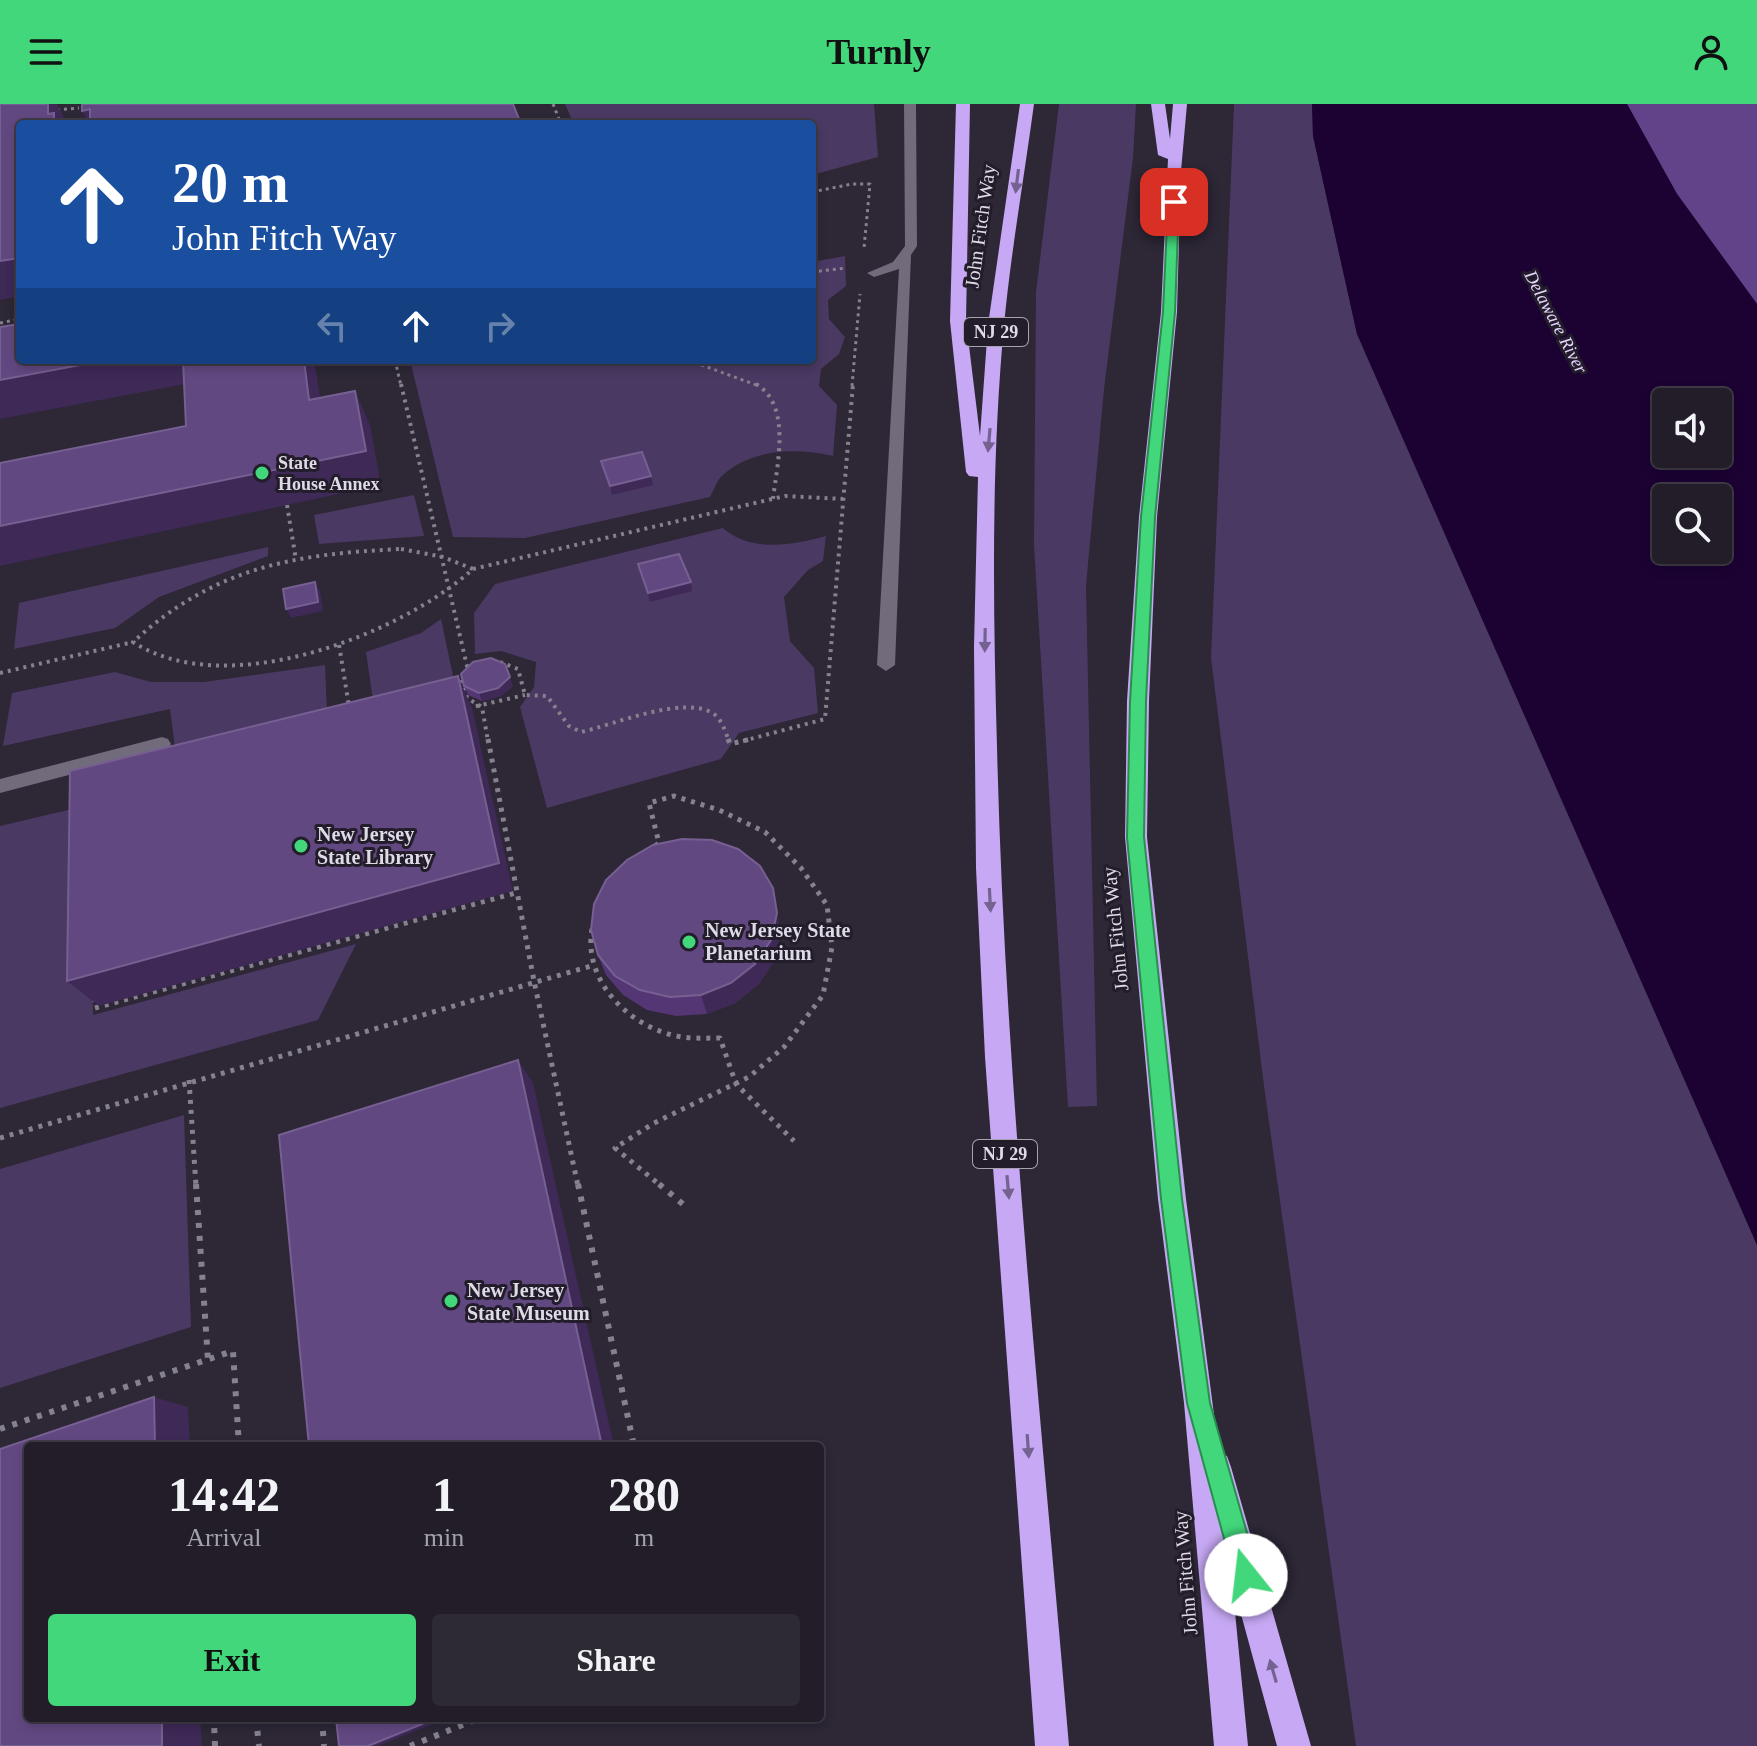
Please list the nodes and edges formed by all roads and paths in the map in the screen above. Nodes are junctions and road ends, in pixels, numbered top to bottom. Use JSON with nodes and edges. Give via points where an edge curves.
{"nodes":[{"id":1,"x":910,"y":104,"type":"edge"},
{"id":2,"x":963,"y":104,"type":"edge"},
{"id":3,"x":1027,"y":104,"type":"edge"},
{"id":4,"x":1158,"y":104,"type":"edge"},
{"id":5,"x":1180,"y":104,"type":"edge"},
{"id":6,"x":1188,"y":104,"type":"edge"},
{"id":7,"x":48,"y":108,"type":"edge"},
{"id":8,"x":79,"y":108,"type":"edge"},
{"id":9,"x":1178,"y":126,"type":"junction"},
{"id":10,"x":816,"y":191,"type":"edge"},
{"id":11,"x":1173,"y":233,"type":"junction"},
{"id":12,"x":864,"y":253,"type":"dead end"},
{"id":13,"x":906,"y":257,"type":"junction"},
{"id":14,"x":850,"y":267,"type":"dead end"},
{"id":15,"x":816,"y":271,"type":"edge"},
{"id":16,"x":874,"y":273,"type":"dead end"},
{"id":17,"x":861,"y":281,"type":"dead end"},
{"id":18,"x":396,"y":364,"type":"edge"},
{"id":19,"x":700,"y":364,"type":"edge"},
{"id":20,"x":773,"y":499,"type":"junction"},
{"id":21,"x":843,"y":499,"type":"junction"},
{"id":22,"x":287,"y":505,"type":"edge"},
{"id":23,"x":443,"y":557,"type":"junction"},
{"id":24,"x":296,"y":560,"type":"junction"},
{"id":25,"x":986,"y":562,"type":"junction"},
{"id":26,"x":473,"y":569,"type":"junction"},
{"id":27,"x":450,"y":591,"type":"junction"},
{"id":28,"x":133,"y":642,"type":"junction"},
{"id":29,"x":339,"y":645,"type":"junction"},
{"id":30,"x":494,"y":659,"type":"edge"},
{"id":31,"x":480,"y":663,"type":"edge"},
{"id":32,"x":886,"y":665,"type":"dead end"},
{"id":33,"x":467,"y":666,"type":"junction"},
{"id":34,"x":0,"y":673,"type":"edge"},
{"id":35,"x":525,"y":695,"type":"junction"},
{"id":36,"x":482,"y":707,"type":"junction"},
{"id":37,"x":459,"y":708,"type":"edge"},
{"id":38,"x":351,"y":720,"type":"edge"},
{"id":39,"x":162,"y":744,"type":"dead end"},
{"id":40,"x":0,"y":786,"type":"edge"},
{"id":41,"x":648,"y":850,"type":"edge"},
{"id":42,"x":519,"y":892,"type":"junction"},
{"id":43,"x":595,"y":923,"type":"edge"},
{"id":44,"x":591,"y":966,"type":"junction"},
{"id":45,"x":534,"y":981,"type":"junction"},
{"id":46,"x":95,"y":993,"type":"edge"},
{"id":47,"x":189,"y":1080,"type":"junction"},
{"id":48,"x":736,"y":1084,"type":"junction"},
{"id":49,"x":0,"y":1138,"type":"edge"},
{"id":50,"x":794,"y":1141,"type":"dead end"},
{"id":51,"x":684,"y":1205,"type":"dead end"},
{"id":52,"x":208,"y":1360,"type":"junction"},
{"id":53,"x":1199,"y":1403,"type":"junction"},
{"id":54,"x":0,"y":1429,"type":"edge"},
{"id":55,"x":239,"y":1442,"type":"edge"},
{"id":56,"x":633,"y":1442,"type":"edge"},
{"id":57,"x":214,"y":1722,"type":"edge"},
{"id":58,"x":256,"y":1722,"type":"edge"},
{"id":59,"x":322,"y":1722,"type":"edge"},
{"id":60,"x":470,"y":1722,"type":"edge"},
{"id":61,"x":215,"y":1746,"type":"edge"},
{"id":62,"x":259,"y":1746,"type":"edge"},
{"id":63,"x":324,"y":1746,"type":"edge"},
{"id":64,"x":410,"y":1746,"type":"edge"},
{"id":65,"x":1052,"y":1746,"type":"edge"},
{"id":66,"x":1231,"y":1746,"type":"edge"},
{"id":67,"x":1294,"y":1746,"type":"edge"}],
"edges":[{"from":1,"to":13,"type":"lane","via":[[911,246]]},
{"from":2,"to":25,"type":"highway","via":[[958,321]]},
{"from":3,"to":25,"type":"highway","name":"John Fitch Way","number":"NJ 29","one_way":true,"via":[[996,325]]},
{"from":4,"to":11,"type":"highway"},
{"from":5,"to":9,"type":"highway","name":"John Fitch Way"},
{"from":6,"to":9,"type":"highway"},
{"from":7,"to":8,"type":"path"},
{"from":9,"to":11,"type":"highway","name":"John Fitch Way"},
{"from":10,"to":12,"type":"path","via":[[870,184]]},
{"from":11,"to":53,"type":"highway","name":"John Fitch Way","via":[[1148,517],[1136,837],[1172,1199]]},
{"from":13,"to":16,"type":"lane","via":[[889,270]]},
{"from":13,"to":32,"type":"lane"},
{"from":14,"to":15,"type":"path"},
{"from":17,"to":21,"type":"path"},
{"from":18,"to":23,"type":"path"},
{"from":19,"to":20,"type":"path","via":[[750,381],[771,397],[778,430]]},
{"from":20,"to":21,"type":"path"},
{"from":20,"to":26,"type":"path"},
{"from":21,"to":35,"type":"path","via":[[825,719],[730,744],[715,714],[704,708],[659,712],[581,732],[563,722],[554,700]]},
{"from":22,"to":24,"type":"path"},
{"from":23,"to":24,"type":"path","via":[[368,548]]},
{"from":23,"to":26,"type":"path"},
{"from":23,"to":27,"type":"path"},
{"from":24,"to":28,"type":"path","via":[[219,583],[157,620]]},
{"from":25,"to":65,"type":"highway","name":"John Fitch Way","number":"NJ 29","one_way":true,"via":[[988,868],[998,1057]]},
{"from":26,"to":27,"type":"path"},
{"from":27,"to":29,"type":"path","via":[[375,633]]},
{"from":27,"to":33,"type":"path"},
{"from":28,"to":29,"type":"path","via":[[158,656],[222,664]]},
{"from":28,"to":34,"type":"path"},
{"from":29,"to":38,"type":"path"},
{"from":30,"to":35,"type":"path","via":[[518,669]]},
{"from":31,"to":33,"type":"path"},
{"from":33,"to":36,"type":"path","via":[[461,677],[467,698]]},
{"from":35,"to":36,"type":"path"},
{"from":36,"to":37,"type":"path"},
{"from":36,"to":42,"type":"path"},
{"from":39,"to":40,"type":"lane"},
{"from":41,"to":48,"type":"path","via":[[659,843],[649,803],[674,796],[765,832],[801,868],[827,905],[832,947],[823,995],[784,1047]]},
{"from":42,"to":45,"type":"path"},
{"from":42,"to":46,"type":"path","via":[[95,1008]]},
{"from":43,"to":44,"type":"path"},
{"from":44,"to":45,"type":"path"},
{"from":44,"to":48,"type":"path","via":[[604,989],[646,1022],[669,1034],[720,1038]]},
{"from":45,"to":47,"type":"path"},
{"from":45,"to":56,"type":"path"},
{"from":47,"to":49,"type":"path"},
{"from":47,"to":52,"type":"path"},
{"from":48,"to":50,"type":"path"},
{"from":48,"to":51,"type":"path","via":[[615,1148]]},
{"from":52,"to":54,"type":"path"},
{"from":52,"to":55,"type":"path","via":[[233,1351]]},
{"from":53,"to":66,"type":"highway","name":"John Fitch Way"},
{"from":67,"to":53,"type":"highway","one_way":true},
{"from":57,"to":61,"type":"path"},
{"from":58,"to":62,"type":"path"},
{"from":59,"to":63,"type":"path"},
{"from":60,"to":64,"type":"path"}]}
